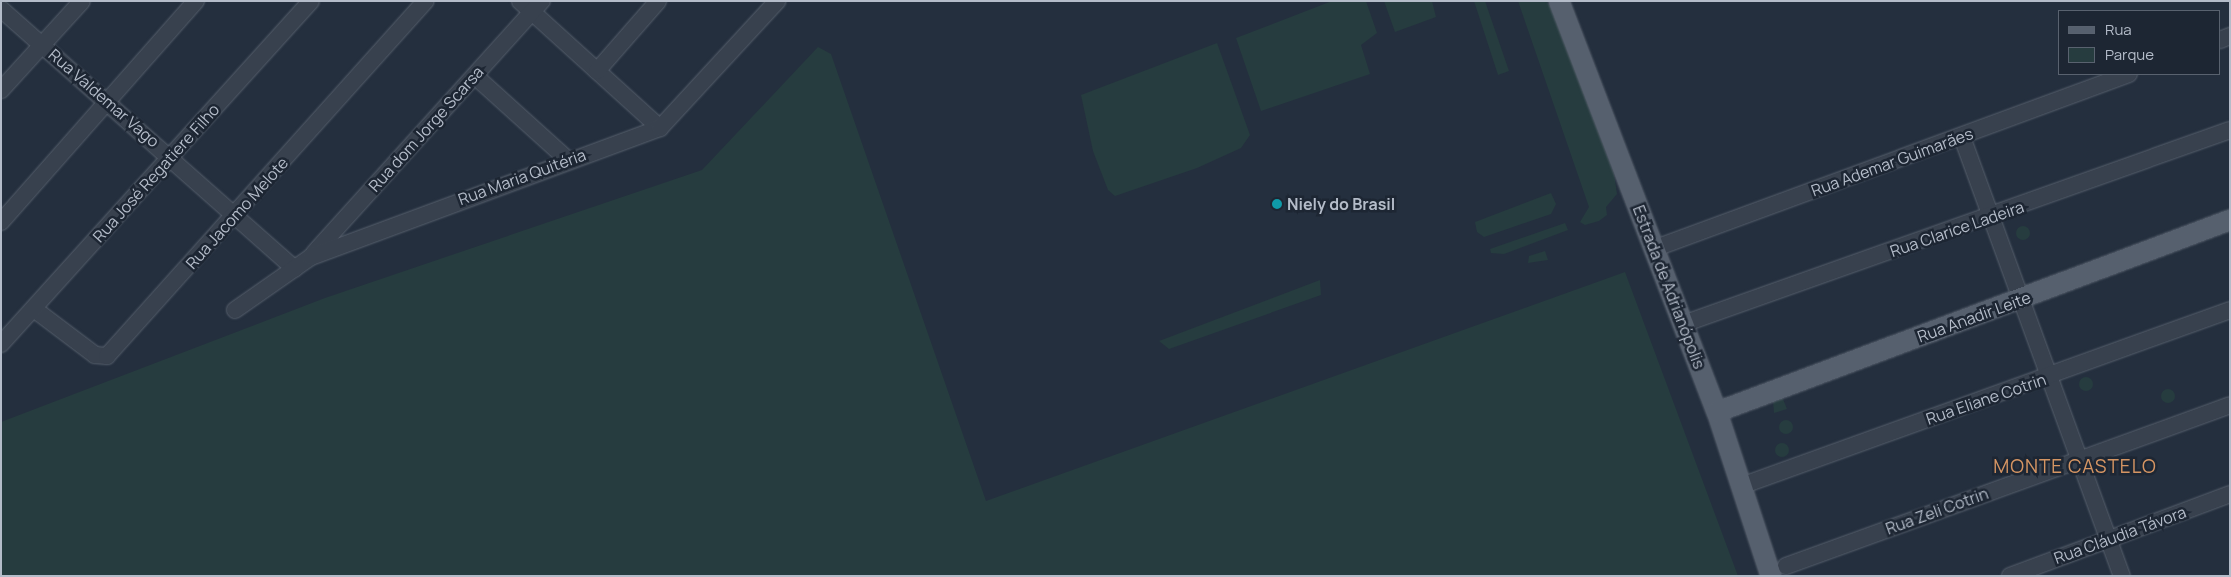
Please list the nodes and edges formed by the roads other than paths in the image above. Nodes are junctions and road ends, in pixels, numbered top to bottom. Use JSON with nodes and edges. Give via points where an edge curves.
{"nodes":[{"id":1,"x":82,"y":1,"type":"edge"},
{"id":2,"x":196,"y":1,"type":"edge"},
{"id":3,"x":311,"y":1,"type":"edge"},
{"id":4,"x":425,"y":1,"type":"edge"},
{"id":5,"x":520,"y":1,"type":"edge"},
{"id":6,"x":658,"y":1,"type":"edge"},
{"id":7,"x":777,"y":1,"type":"edge"},
{"id":8,"x":1559,"y":1,"type":"edge"},
{"id":9,"x":537,"y":7,"type":"edge"},
{"id":10,"x":1,"y":8,"type":"edge"},
{"id":11,"x":43,"y":45,"type":"junction"},
{"id":12,"x":597,"y":71,"type":"junction"},
{"id":13,"x":2126,"y":75,"type":"edge"},
{"id":14,"x":475,"y":76,"type":"junction"},
{"id":15,"x":1,"y":90,"type":"edge"},
{"id":16,"x":108,"y":101,"type":"junction"},
{"id":17,"x":660,"y":128,"type":"junction"},
{"id":18,"x":2230,"y":130,"type":"edge"},
{"id":19,"x":1962,"y":137,"type":"junction"},
{"id":20,"x":171,"y":156,"type":"junction"},
{"id":21,"x":568,"y":160,"type":"junction"},
{"id":22,"x":238,"y":214,"type":"junction"},
{"id":23,"x":1992,"y":218,"type":"junction"},
{"id":24,"x":2230,"y":220,"type":"edge"},
{"id":25,"x":1,"y":222,"type":"edge"},
{"id":26,"x":1654,"y":249,"type":"junction"},
{"id":27,"x":311,"y":257,"type":"junction"},
{"id":28,"x":295,"y":269,"type":"junction"},
{"id":29,"x":2022,"y":299,"type":"junction"},
{"id":30,"x":34,"y":308,"type":"junction"},
{"id":31,"x":234,"y":310,"type":"dead end"},
{"id":32,"x":2230,"y":310,"type":"edge"},
{"id":33,"x":1683,"y":324,"type":"junction"},
{"id":34,"x":1,"y":344,"type":"edge"},
{"id":35,"x":2049,"y":377,"type":"junction"},
{"id":36,"x":2230,"y":404,"type":"edge"},
{"id":37,"x":1717,"y":412,"type":"junction"},
{"id":38,"x":2081,"y":459,"type":"junction"},
{"id":39,"x":1741,"y":486,"type":"junction"},
{"id":40,"x":2230,"y":494,"type":"edge"},
{"id":41,"x":2110,"y":539,"type":"junction"},
{"id":42,"x":1781,"y":572,"type":"edge"},
{"id":43,"x":2010,"y":576,"type":"edge"},
{"id":44,"x":2122,"y":576,"type":"edge"}],
"edges":[{"from":1,"to":11,"type":"street"},
{"from":2,"to":16,"type":"street"},
{"from":3,"to":20,"type":"street","name":"Rua José Regatiere Filho"},
{"from":4,"to":22,"type":"street","name":"Rua Jacomo Melote"},
{"from":5,"to":9,"type":"street"},
{"from":6,"to":12,"type":"street"},
{"from":7,"to":17,"type":"street","name":"Rua Maria Quitéria"},
{"from":8,"to":26,"type":"main road","name":"Estrada de Adrianópolis"},
{"from":9,"to":12,"type":"street"},
{"from":9,"to":14,"type":"street","name":"Rua dom Jorge Scarsa"},
{"from":10,"to":11,"type":"street","name":"Rua Valdemar Vago"},
{"from":11,"to":15,"type":"street"},
{"from":11,"to":16,"type":"street","name":"Rua Valdemar Vago"},
{"from":12,"to":17,"type":"street"},
{"from":13,"to":19,"type":"street","name":"Rua Ademar Guimarães"},
{"from":14,"to":21,"type":"street"},
{"from":14,"to":27,"type":"street","name":"Rua dom Jorge Scarsa"},
{"from":16,"to":20,"type":"street","name":"Rua Valdemar Vago"},
{"from":16,"to":25,"type":"street"},
{"from":17,"to":21,"type":"street","name":"Rua Maria Quitéria"},
{"from":18,"to":23,"type":"street","name":"Rua Clarice Ladeira"},
{"from":19,"to":23,"type":"street"},
{"from":19,"to":26,"type":"street","name":"Rua Ademar Guimarães"},
{"from":20,"to":22,"type":"street","name":"Rua Valdemar Vago"},
{"from":20,"to":30,"type":"street","name":"Rua José Regatiere Filho"},
{"from":21,"to":27,"type":"street","name":"Rua Maria Quitéria"},
{"from":22,"to":28,"type":"street","name":"Rua Valdemar Vago"},
{"from":22,"to":30,"type":"street","name":"Rua Jacomo Melote","via":[[107,356],[95,356]]},
{"from":23,"to":29,"type":"street"},
{"from":23,"to":33,"type":"street","name":"Rua Clarice Ladeira"},
{"from":24,"to":29,"type":"main road","name":"Rua Anadir Leite"},
{"from":26,"to":33,"type":"main road","name":"Estrada de Adrianópolis"},
{"from":27,"to":28,"type":"street","name":"Rua Maria Quitéria"},
{"from":28,"to":31,"type":"street","name":"Rua Maria Quitéria"},
{"from":29,"to":35,"type":"street"},
{"from":29,"to":37,"type":"main road","name":"Rua Anadir Leite"},
{"from":30,"to":34,"type":"street","name":"Rua José Regatiere Filho"},
{"from":32,"to":35,"type":"street","name":"Rua Eliane Cotrin"},
{"from":33,"to":37,"type":"main road","name":"Estrada de Adrianópolis"},
{"from":35,"to":38,"type":"street"},
{"from":35,"to":39,"type":"street","name":"Rua Eliane Cotrin"},
{"from":36,"to":38,"type":"street","name":"Rua Zeli Cotrin"},
{"from":37,"to":39,"type":"main road","name":"Estrada de Adrianópolis"},
{"from":38,"to":41,"type":"street"},
{"from":38,"to":42,"type":"street","name":"Rua Zeli Cotrin"},
{"from":39,"to":42,"type":"main road","name":"Estrada de Adrianópolis","via":[[1761,548]]},
{"from":40,"to":41,"type":"street","name":"Rua Cláudia Távora"},
{"from":41,"to":43,"type":"street","name":"Rua Cláudia Távora"},
{"from":41,"to":44,"type":"street"}]}
